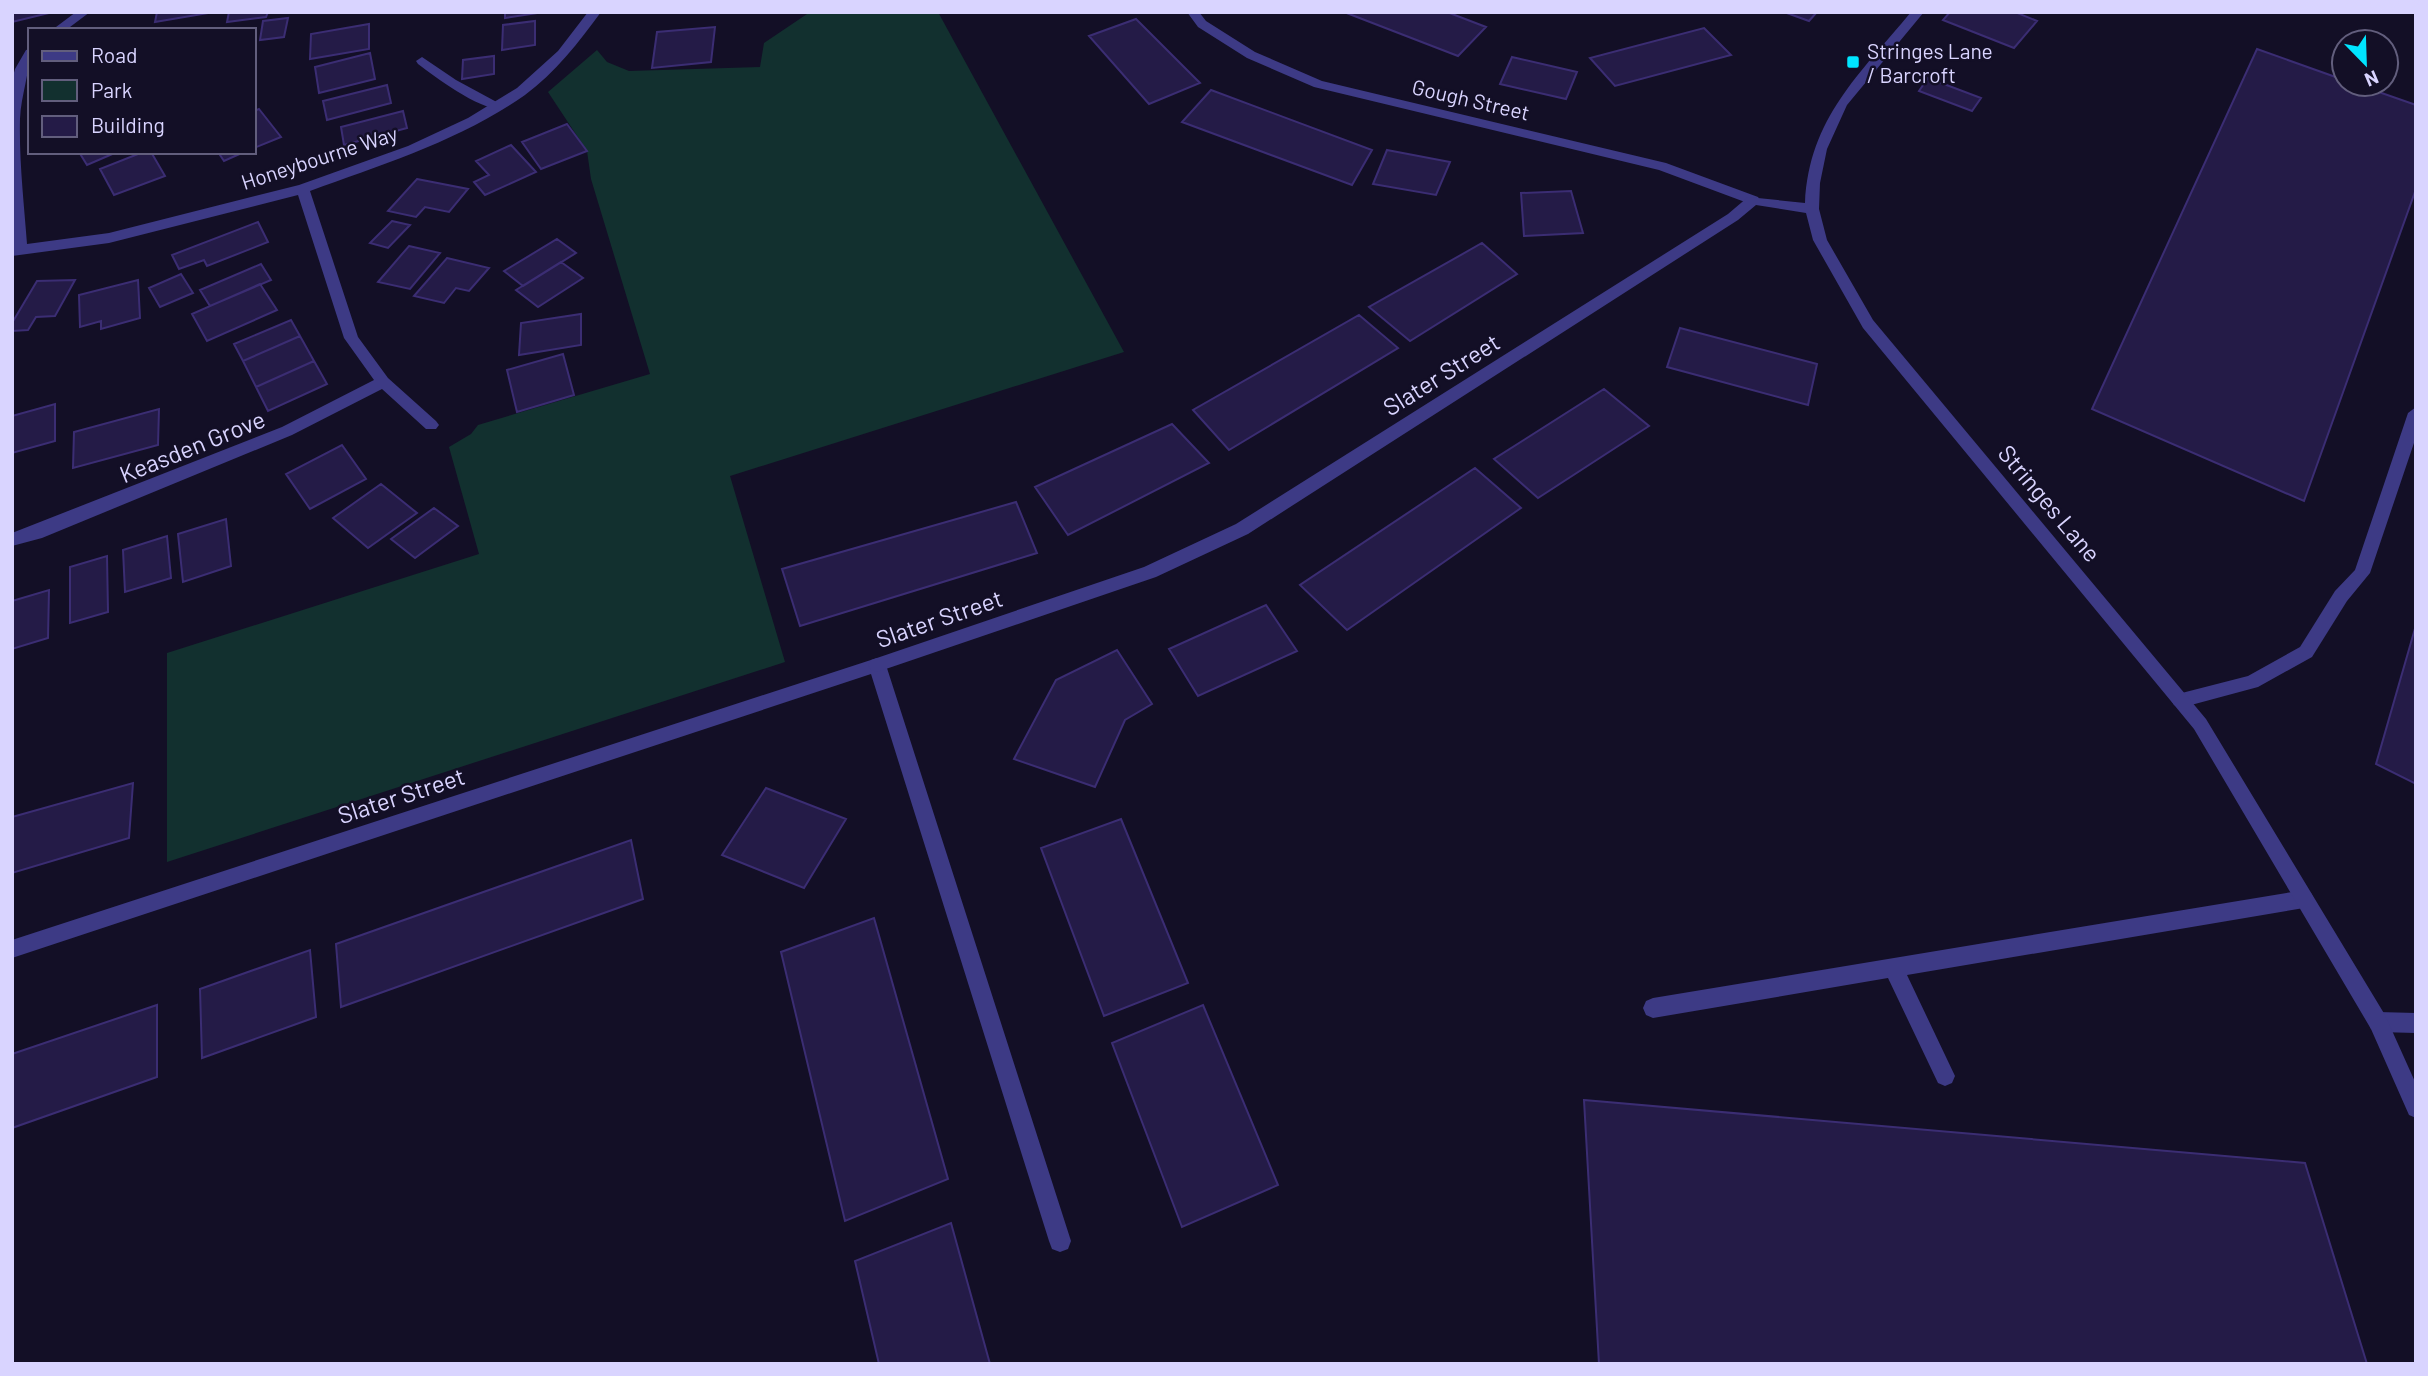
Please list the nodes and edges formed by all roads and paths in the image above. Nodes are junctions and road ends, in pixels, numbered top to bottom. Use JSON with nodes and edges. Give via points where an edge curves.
{"nodes":[{"id":1,"x":84,"y":12,"type":"edge"},
{"id":2,"x":595,"y":12,"type":"edge"},
{"id":3,"x":1193,"y":12,"type":"edge"},
{"id":4,"x":1918,"y":12,"type":"edge"},
{"id":5,"x":61,"y":28,"type":"edge"},
{"id":6,"x":28,"y":54,"type":"edge"},
{"id":7,"x":12,"y":58,"type":"edge"},
{"id":8,"x":422,"y":61,"type":"dead end"},
{"id":9,"x":498,"y":106,"type":"junction"},
{"id":10,"x":303,"y":189,"type":"junction"},
{"id":11,"x":1753,"y":200,"type":"junction"},
{"id":12,"x":1812,"y":209,"type":"junction"},
{"id":13,"x":17,"y":251,"type":"edge"},
{"id":14,"x":383,"y":382,"type":"junction"},
{"id":15,"x":2416,"y":412,"type":"edge"},
{"id":16,"x":431,"y":425,"type":"dead end"},
{"id":17,"x":12,"y":540,"type":"edge"},
{"id":18,"x":877,"y":665,"type":"junction"},
{"id":19,"x":2180,"y":700,"type":"junction"},
{"id":20,"x":2304,"y":899,"type":"junction"},
{"id":21,"x":12,"y":949,"type":"edge"},
{"id":22,"x":1893,"y":968,"type":"junction"},
{"id":23,"x":1653,"y":1008,"type":"dead end"},
{"id":24,"x":2378,"y":1022,"type":"junction"},
{"id":25,"x":2416,"y":1023,"type":"edge"},
{"id":26,"x":1945,"y":1076,"type":"dead end"},
{"id":27,"x":2416,"y":1108,"type":"edge"},
{"id":28,"x":1060,"y":1241,"type":"dead end"}],
"edges":[{"from":1,"to":5,"type":"street"},
{"from":2,"to":9,"type":"street","name":"Honeybourne Way","via":[[562,54]]},
{"from":3,"to":11,"type":"street","name":"Gough Street","via":[[1202,24],[1251,55],[1318,85],[1661,166]]},
{"from":4,"to":12,"type":"street","name":"Stringes Lane","via":[[1841,104],[1820,149]]},
{"from":6,"to":7,"type":"street"},
{"from":6,"to":13,"type":"street","via":[[16,79],[13,114]]},
{"from":8,"to":9,"type":"street","via":[[452,83]]},
{"from":9,"to":10,"type":"street","name":"Honeybourne Way","via":[[413,149]]},
{"from":10,"to":13,"type":"street","name":"Honeybourne Way","via":[[109,238]]},
{"from":10,"to":14,"type":"street","via":[[351,338]]},
{"from":11,"to":12,"type":"street"},
{"from":11,"to":18,"type":"street","name":"Slater Street","via":[[1733,218],[1242,528],[1150,572]]},
{"from":12,"to":19,"type":"street","name":"Stringes Lane","via":[[1820,240],[1868,324]]},
{"from":14,"to":16,"type":"street"},
{"from":14,"to":17,"type":"street","name":"Keasden Grove","via":[[287,431]]},
{"from":15,"to":19,"type":"street","via":[[2362,573],[2341,596],[2306,652],[2252,682]]},
{"from":18,"to":21,"type":"street","name":"Slater Street"},
{"from":18,"to":28,"type":"street"},
{"from":19,"to":20,"type":"street","name":"Stringes Lane","via":[[2200,724]]},
{"from":20,"to":22,"type":"street"},
{"from":20,"to":24,"type":"street","name":"Stringes Lane"},
{"from":22,"to":23,"type":"street"},
{"from":22,"to":26,"type":"street"},
{"from":24,"to":25,"type":"street"},
{"from":24,"to":27,"type":"street","name":"Stringes Lane"}]}
